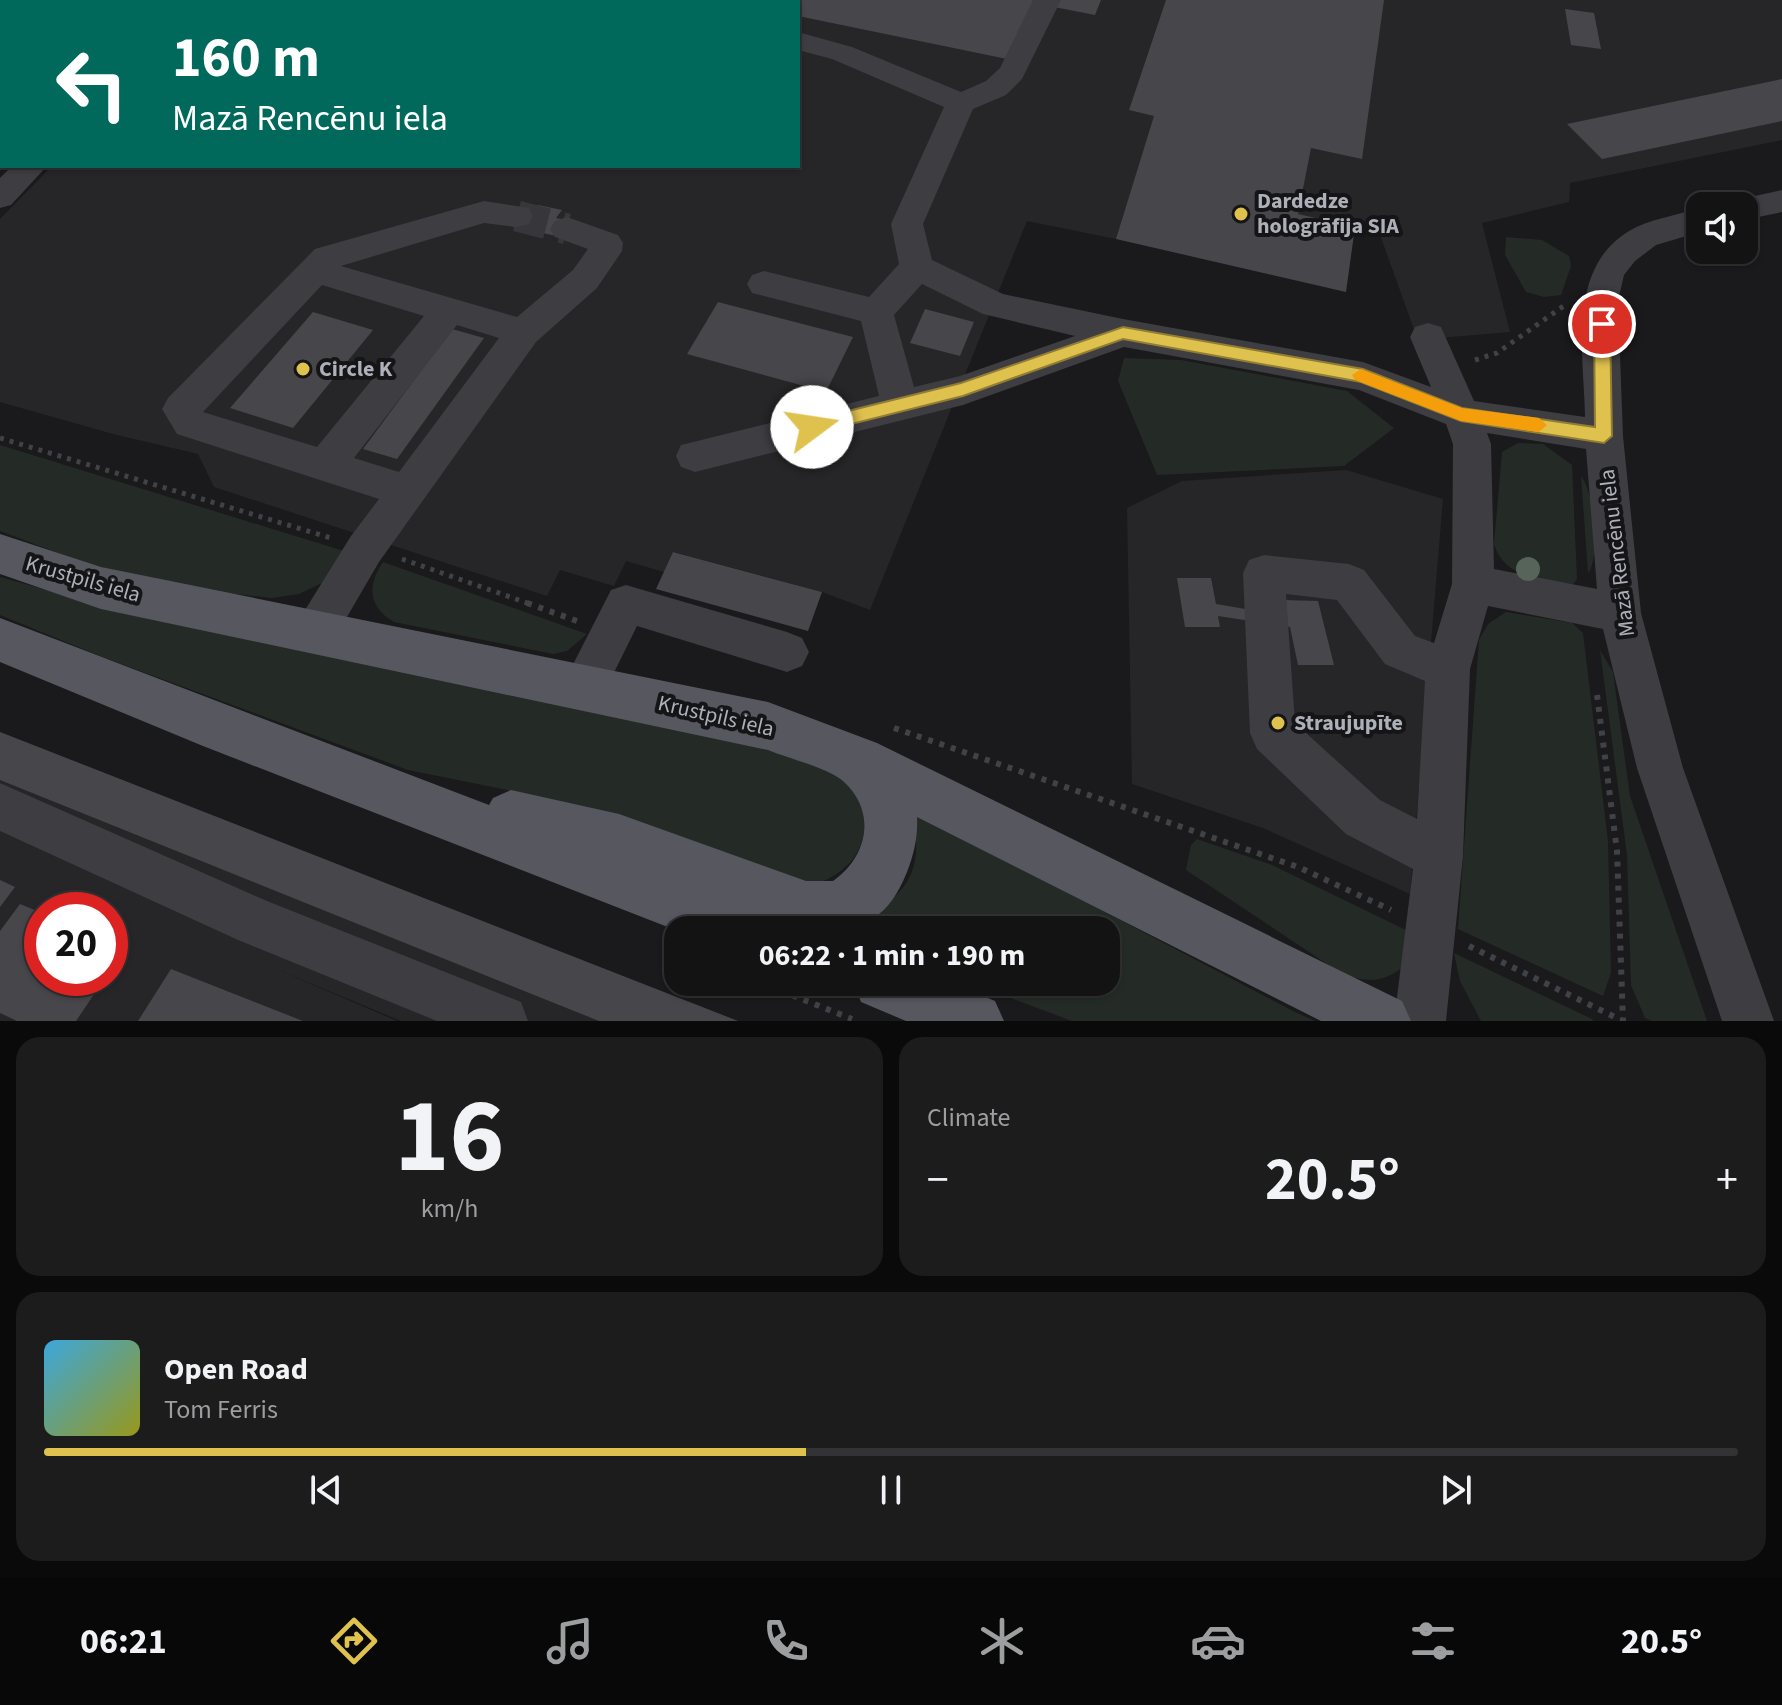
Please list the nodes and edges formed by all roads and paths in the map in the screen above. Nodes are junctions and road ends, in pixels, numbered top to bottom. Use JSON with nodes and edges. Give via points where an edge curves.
{"nodes":[{"id":1,"x":1047,"y":0,"type":"edge"},
{"id":2,"x":800,"y":42,"type":"edge"},
{"id":3,"x":961,"y":103,"type":"junction"},
{"id":4,"x":29,"y":168,"type":"edge"},
{"id":5,"x":0,"y":197,"type":"edge"},
{"id":6,"x":1782,"y":201,"type":"edge"},
{"id":7,"x":1758,"y":206,"type":"edge"},
{"id":8,"x":517,"y":216,"type":"tunnel mouth"},
{"id":9,"x":1686,"y":224,"type":"edge"},
{"id":10,"x":567,"y":229,"type":"tunnel mouth"},
{"id":11,"x":917,"y":267,"type":"junction"},
{"id":12,"x":315,"y":271,"type":"junction"},
{"id":13,"x":764,"y":284,"type":"dead end"},
{"id":14,"x":1572,"y":300,"type":"dead end"},
{"id":15,"x":449,"y":310,"type":"junction"},
{"id":16,"x":876,"y":312,"type":"junction"},
{"id":17,"x":523,"y":332,"type":"junction"},
{"id":18,"x":1123,"y":333,"type":"junction"},
{"id":19,"x":1434,"y":353,"type":"joint"},
{"id":20,"x":900,"y":405,"type":"junction"},
{"id":21,"x":1461,"y":414,"type":"junction"},
{"id":22,"x":1604,"y":436,"type":"junction"},
{"id":23,"x":695,"y":456,"type":"dead end"},
{"id":24,"x":327,"y":463,"type":"junction"},
{"id":25,"x":407,"y":491,"type":"junction"},
{"id":26,"x":0,"y":554,"type":"edge"},
{"id":27,"x":1473,"y":584,"type":"junction"},
{"id":28,"x":1620,"y":613,"type":"junction"},
{"id":29,"x":315,"y":632,"type":"junction"},
{"id":30,"x":0,"y":640,"type":"edge"},
{"id":31,"x":787,"y":652,"type":"dead end"},
{"id":32,"x":1448,"y":669,"type":"junction"},
{"id":33,"x":584,"y":686,"type":"junction"},
{"id":34,"x":1596,"y":686,"type":"dead end"},
{"id":35,"x":859,"y":761,"type":"junction"},
{"id":36,"x":0,"y":807,"type":"edge"},
{"id":37,"x":437,"y":810,"type":"junction"},
{"id":38,"x":1439,"y":856,"type":"junction"},
{"id":39,"x":711,"y":916,"type":"edge"},
{"id":40,"x":794,"y":996,"type":"edge"},
{"id":41,"x":915,"y":996,"type":"edge"},
{"id":42,"x":502,"y":1021,"type":"edge"},
{"id":43,"x":857,"y":1021,"type":"edge"},
{"id":44,"x":975,"y":1021,"type":"edge"},
{"id":45,"x":1382,"y":1021,"type":"edge"},
{"id":46,"x":1420,"y":1021,"type":"edge"},
{"id":47,"x":1623,"y":1021,"type":"edge"},
{"id":48,"x":1748,"y":1021,"type":"edge"}],
"edges":[{"from":1,"to":3,"type":"street","via":[[1012,73],[996,88]]},
{"from":2,"to":3,"type":"street","via":[[842,53]]},
{"from":3,"to":11,"type":"street","via":[[907,224]]},
{"from":4,"to":5,"type":"street"},
{"from":6,"to":7,"type":"street"},
{"from":8,"to":12,"type":"street","via":[[484,212],[327,258]]},
{"from":9,"to":22,"type":"street","name":"Mazā Rencēnu iela","via":[[1644,237],[1608,272],[1601,301]]},
{"from":10,"to":17,"type":"street","via":[[606,243],[605,251],[585,279]]},
{"from":11,"to":16,"type":"street"},
{"from":11,"to":18,"type":"street","via":[[995,305]]},
{"from":12,"to":15,"type":"street"},
{"from":12,"to":24,"type":"street","via":[[181,409],[190,423]]},
{"from":13,"to":16,"type":"street"},
{"from":14,"to":19,"type":"path","via":[[1497,353]]},
{"from":15,"to":17,"type":"street"},
{"from":15,"to":24,"type":"street"},
{"from":16,"to":20,"type":"street"},
{"from":17,"to":25,"type":"street"},
{"from":18,"to":20,"type":"street","via":[[963,390]]},
{"from":18,"to":21,"type":"street","via":[[1363,376]]},
{"from":19,"to":21,"type":"street"},
{"from":20,"to":23,"type":"street"},
{"from":21,"to":22,"type":"street"},
{"from":21,"to":27,"type":"street","via":[[1472,444]]},
{"from":22,"to":28,"type":"street","name":"Mazā Rencēnu iela"},
{"from":24,"to":25,"type":"street"},
{"from":25,"to":29,"type":"street"},
{"from":26,"to":29,"type":"main road","name":"Krustpils iela","via":[[101,588]]},
{"from":27,"to":28,"type":"street"},
{"from":27,"to":32,"type":"street"},
{"from":28,"to":48,"type":"street","name":"Mazā Rencēnu iela","via":[[1660,768]]},
{"from":29,"to":33,"type":"main road","name":"Krustpils iela"},
{"from":30,"to":37,"type":"main road"},
{"from":31,"to":33,"type":"street","via":[[626,604]]},
{"from":32,"to":38,"type":"street"},
{"from":32,"to":38,"type":"street","via":[[1400,650],[1349,583],[1264,573],[1273,733],[1363,817]]},
{"from":33,"to":35,"type":"main road","name":"Krustpils iela","via":[[768,726]]},
{"from":34,"to":47,"type":"path","via":[[1617,851]]},
{"from":35,"to":37,"type":"main road","via":[[885,798],[890,837],[875,880],[858,898],[835,908],[806,908],[619,840],[526,818]]},
{"from":35,"to":45,"type":"main road","name":"Krustpils iela"},
{"from":36,"to":42,"type":"street","via":[[256,922]]},
{"from":37,"to":39,"type":"main road"},
{"from":38,"to":46,"type":"street"},
{"from":40,"to":43,"type":"path"},
{"from":41,"to":44,"type":"main road"}]}
